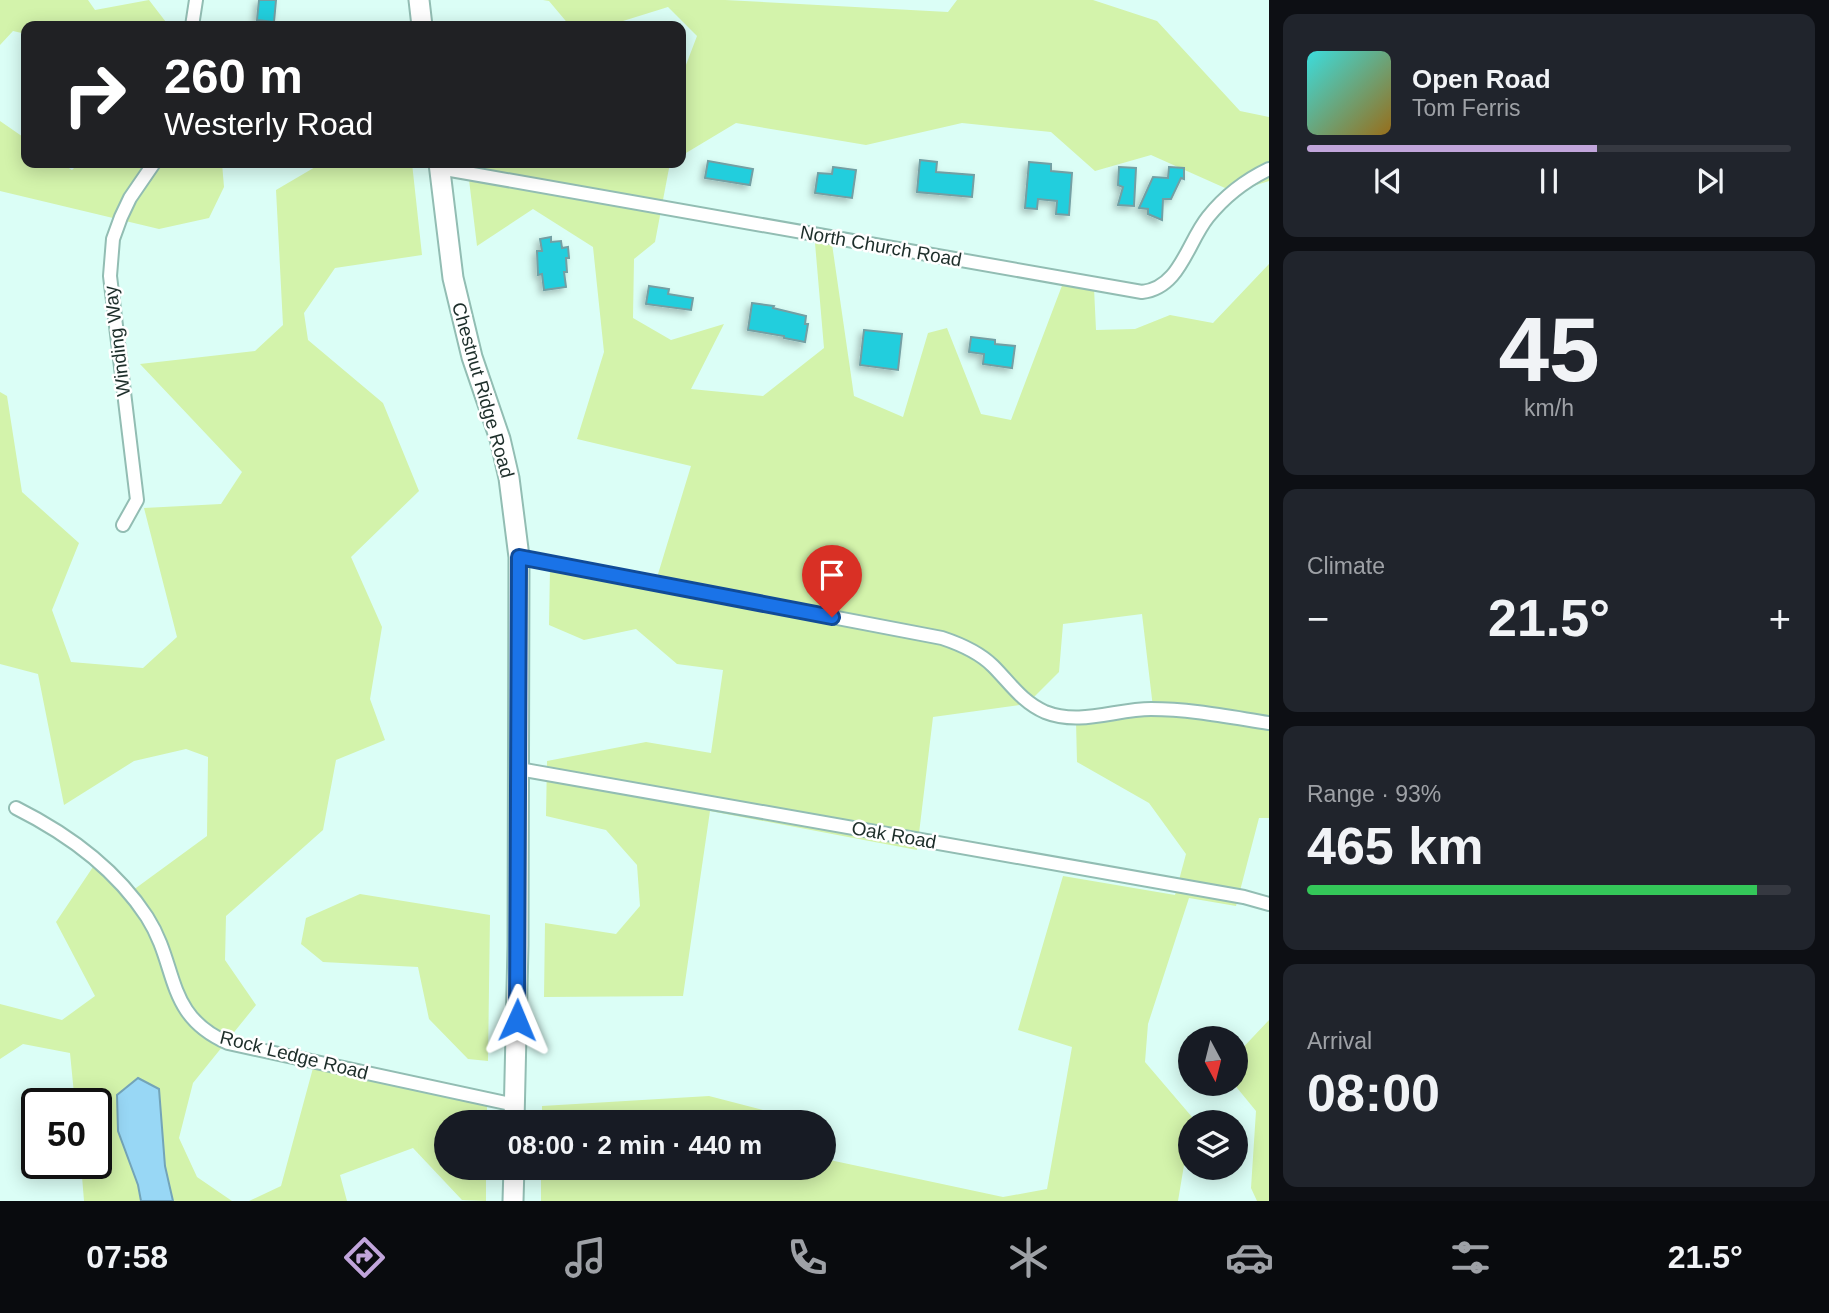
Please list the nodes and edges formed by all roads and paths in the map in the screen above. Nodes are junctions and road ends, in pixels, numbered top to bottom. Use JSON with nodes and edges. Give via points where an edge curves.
{"nodes":[{"id":1,"x":196,"y":0,"type":"edge"},
{"id":2,"x":418,"y":0,"type":"edge"},
{"id":3,"x":193,"y":21,"type":"edge"},
{"id":4,"x":421,"y":21,"type":"edge"},
{"id":5,"x":151,"y":168,"type":"edge"},
{"id":6,"x":439,"y":168,"type":"edge"},
{"id":7,"x":450,"y":168,"type":"edge"},
{"id":8,"x":1269,"y":169,"type":"edge"},
{"id":9,"x":123,"y":525,"type":"dead end"},
{"id":10,"x":519,"y":557,"type":"junction"},
{"id":11,"x":1269,"y":723,"type":"edge"},
{"id":12,"x":519,"y":769,"type":"junction"},
{"id":13,"x":16,"y":808,"type":"dead end"},
{"id":14,"x":1269,"y":904,"type":"edge"},
{"id":15,"x":499,"y":1110,"type":"edge"},
{"id":16,"x":515,"y":1110,"type":"edge"},
{"id":17,"x":514,"y":1180,"type":"edge"},
{"id":18,"x":513,"y":1201,"type":"edge"}],
"edges":[{"from":1,"to":3,"type":"street"},
{"from":2,"to":4,"type":"main road"},
{"from":5,"to":9,"type":"street","name":"Winding Way","via":[[121,217],[110,258],[137,500]]},
{"from":6,"to":10,"type":"main road","name":"Chestnut Ridge Road","via":[[453,278],[506,465]]},
{"from":7,"to":8,"type":"street","name":"North Church Road","via":[[1142,292],[1153,291],[1169,280],[1207,218],[1238,187]]},
{"from":10,"to":11,"type":"street","via":[[942,638],[992,664],[1030,704],[1061,717],[1174,709]]},
{"from":10,"to":12,"type":"main road","name":"Chestnut Ridge Road"},
{"from":12,"to":14,"type":"street","name":"Oak Road"},
{"from":12,"to":16,"type":"main road","name":"Chestnut Ridge Road"},
{"from":13,"to":15,"type":"street","name":"Rock Ledge Road","via":[[88,852],[130,895],[157,935],[179,1000],[213,1037]]},
{"from":17,"to":18,"type":"main road"}]}
